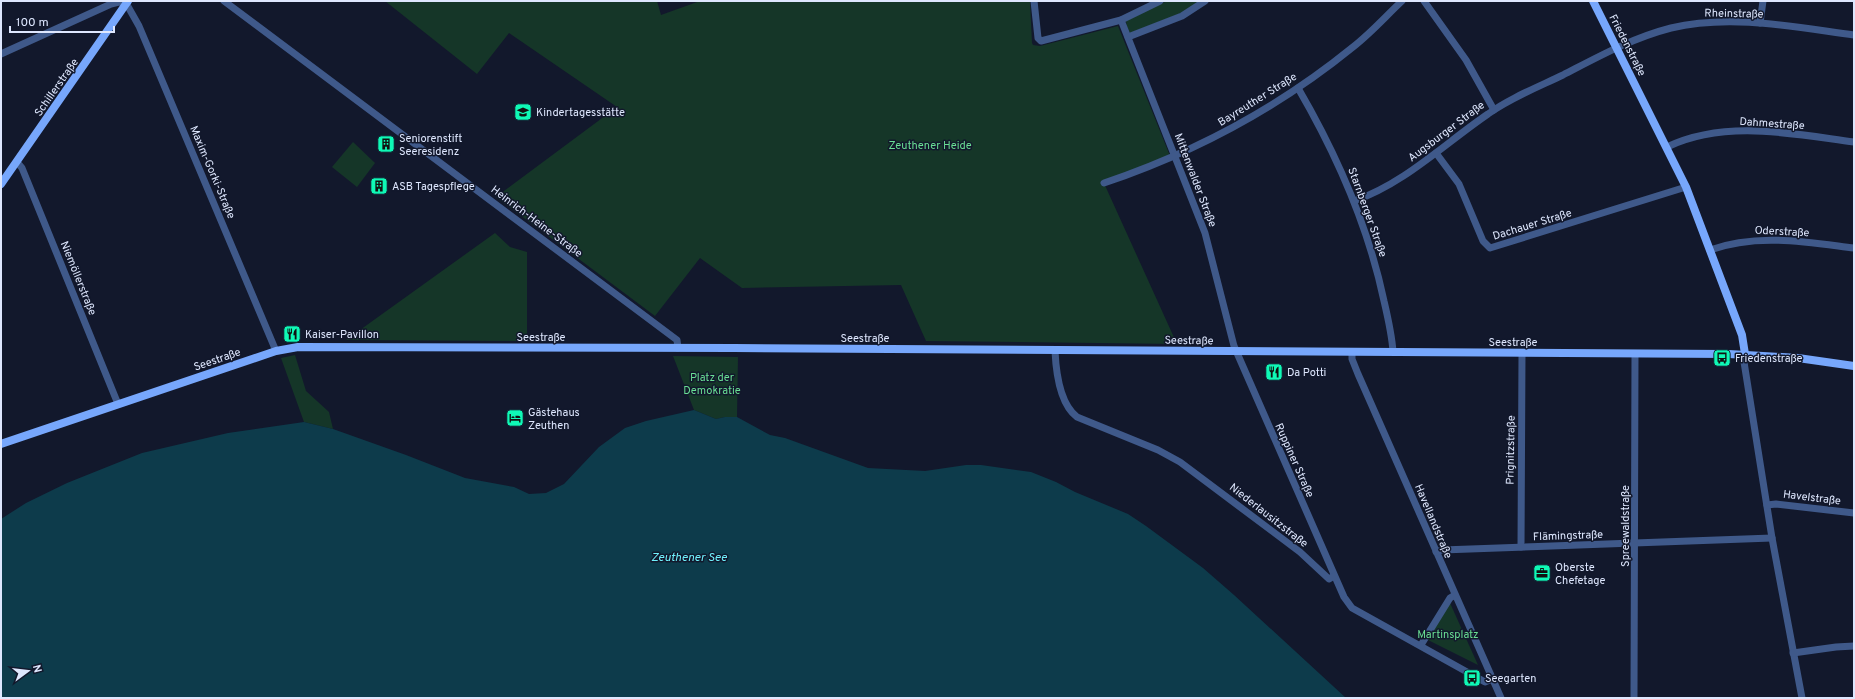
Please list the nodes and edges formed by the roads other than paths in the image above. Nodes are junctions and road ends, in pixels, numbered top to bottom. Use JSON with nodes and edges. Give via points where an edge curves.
{"nodes":[{"id":1,"x":224,"y":1,"type":"edge"},
{"id":2,"x":1034,"y":1,"type":"edge"},
{"id":3,"x":1160,"y":1,"type":"edge"},
{"id":4,"x":1205,"y":1,"type":"edge"},
{"id":5,"x":1402,"y":1,"type":"edge"},
{"id":6,"x":1424,"y":1,"type":"edge"},
{"id":7,"x":1593,"y":1,"type":"edge"},
{"id":8,"x":1763,"y":1,"type":"edge"},
{"id":9,"x":127,"y":2,"type":"edge"},
{"id":10,"x":1121,"y":20,"type":"junction"},
{"id":11,"x":1760,"y":23,"type":"junction"},
{"id":12,"x":1854,"y":35,"type":"edge"},
{"id":13,"x":1128,"y":37,"type":"junction"},
{"id":14,"x":1617,"y":48,"type":"junction"},
{"id":15,"x":1,"y":54,"type":"edge"},
{"id":16,"x":1298,"y":88,"type":"junction"},
{"id":17,"x":1494,"y":110,"type":"junction"},
{"id":18,"x":1854,"y":142,"type":"edge"},
{"id":19,"x":1667,"y":147,"type":"junction"},
{"id":20,"x":1436,"y":153,"type":"junction"},
{"id":21,"x":1175,"y":156,"type":"junction"},
{"id":22,"x":17,"y":162,"type":"junction"},
{"id":23,"x":1,"y":184,"type":"edge"},
{"id":24,"x":1104,"y":184,"type":"dead end"},
{"id":25,"x":1686,"y":187,"type":"junction"},
{"id":26,"x":1354,"y":201,"type":"junction"},
{"id":27,"x":1854,"y":248,"type":"edge"},
{"id":28,"x":1710,"y":250,"type":"junction"},
{"id":29,"x":678,"y":348,"type":"junction"},
{"id":30,"x":276,"y":351,"type":"junction"},
{"id":31,"x":1055,"y":351,"type":"junction"},
{"id":32,"x":1236,"y":352,"type":"junction"},
{"id":33,"x":1352,"y":352,"type":"junction"},
{"id":34,"x":1393,"y":352,"type":"junction"},
{"id":35,"x":1522,"y":353,"type":"junction"},
{"id":36,"x":1635,"y":354,"type":"junction"},
{"id":37,"x":1745,"y":354,"type":"junction"},
{"id":38,"x":1854,"y":366,"type":"edge"},
{"id":39,"x":118,"y":404,"type":"junction"},
{"id":40,"x":1,"y":444,"type":"edge"},
{"id":41,"x":1767,"y":505,"type":"junction"},
{"id":42,"x":1854,"y":513,"type":"edge"},
{"id":43,"x":1772,"y":538,"type":"junction"},
{"id":44,"x":1636,"y":544,"type":"junction"},
{"id":45,"x":1521,"y":547,"type":"junction"},
{"id":46,"x":1436,"y":552,"type":"junction"},
{"id":47,"x":1334,"y":576,"type":"junction"},
{"id":48,"x":1455,"y":595,"type":"junction"},
{"id":49,"x":1421,"y":645,"type":"junction"},
{"id":50,"x":1854,"y":646,"type":"edge"},
{"id":51,"x":1793,"y":653,"type":"junction"},
{"id":52,"x":1492,"y":679,"type":"junction"},
{"id":53,"x":1501,"y":698,"type":"edge"},
{"id":54,"x":1634,"y":698,"type":"edge"},
{"id":55,"x":1802,"y":698,"type":"edge"}],
"edges":[{"from":1,"to":29,"type":"street","name":"Heinrich-Heine-Straße","via":[[677,340]]},
{"from":2,"to":10,"type":"street","via":[[1038,40]]},
{"from":3,"to":10,"type":"street"},
{"from":4,"to":13,"type":"street","via":[[1182,16]]},
{"from":5,"to":16,"type":"street","name":"Bayreuther Straße","via":[[1354,46]]},
{"from":6,"to":17,"type":"street","via":[[1466,60]]},
{"from":7,"to":14,"type":"main road","name":"Friedenstraße"},
{"from":8,"to":11,"type":"street"},
{"from":9,"to":15,"type":"street","via":[[111,4]]},
{"from":9,"to":22,"type":"main road","name":"Schillerstraße"},
{"from":9,"to":30,"type":"street","name":"Maxim-Gorki-Straße"},
{"from":10,"to":13,"type":"street","name":"Mittenwalder Straße"},
{"from":11,"to":12,"type":"street","name":"Rheinstraße"},
{"from":11,"to":14,"type":"street","name":"Rheinstraße","via":[[1719,22],[1687,25],[1654,33]]},
{"from":13,"to":21,"type":"street","name":"Mittenwalder Straße"},
{"from":14,"to":17,"type":"street","name":"Augsburger Straße"},
{"from":14,"to":19,"type":"main road","name":"Friedenstraße"},
{"from":16,"to":21,"type":"street","name":"Bayreuther Straße","via":[[1229,131]]},
{"from":16,"to":26,"type":"street","name":"Starnberger Straße","via":[[1328,142]]},
{"from":17,"to":20,"type":"street","name":"Augsburger Straße"},
{"from":18,"to":19,"type":"street","name":"Dahmestraße","via":[[1738,130],[1710,134]]},
{"from":19,"to":25,"type":"main road","name":"Friedenstraße"},
{"from":20,"to":25,"type":"street","name":"Dachauer Straße","via":[[1459,184],[1483,241],[1486,246],[1492,248]]},
{"from":20,"to":26,"type":"street","name":"Augsburger Straße","via":[[1404,177]]},
{"from":21,"to":24,"type":"street","name":"Bayreuther Straße"},
{"from":21,"to":32,"type":"street","name":"Mittenwalder Straße","via":[[1205,233]]},
{"from":22,"to":23,"type":"main road","name":"Schillerstraße"},
{"from":22,"to":39,"type":"street","name":"Niemöllerstraße","via":[[22,168]]},
{"from":25,"to":28,"type":"main road","name":"Friedenstraße"},
{"from":26,"to":34,"type":"street","name":"Starnberger Straße","via":[[1375,263]]},
{"from":27,"to":28,"type":"street","name":"Oderstraße","via":[[1764,239],[1739,241]]},
{"from":28,"to":37,"type":"main road","name":"Friedenstraße","via":[[1742,335]]},
{"from":29,"to":30,"type":"main road","name":"Seestraße","via":[[310,347]]},
{"from":29,"to":31,"type":"main road","name":"Seestraße"},
{"from":30,"to":39,"type":"main road","name":"Seestraße"},
{"from":31,"to":32,"type":"main road","name":"Seestraße"},
{"from":31,"to":47,"type":"street","name":"Niederlausitzstraße","via":[[1058,377],[1070,412],[1178,460],[1300,552],[1329,579]]},
{"from":32,"to":33,"type":"main road","name":"Seestraße"},
{"from":32,"to":47,"type":"street","name":"Ruppiner Straße"},
{"from":33,"to":34,"type":"main road","name":"Seestraße"},
{"from":33,"to":46,"type":"street","name":"Havellandstraße","via":[[1353,362]]},
{"from":34,"to":35,"type":"main road","name":"Seestraße"},
{"from":35,"to":36,"type":"main road","name":"Seestraße"},
{"from":35,"to":45,"type":"street","name":"Prignitzstraße"},
{"from":36,"to":37,"type":"main road","name":"Seestraße"},
{"from":36,"to":44,"type":"street","name":"Spreewaldstraße"},
{"from":37,"to":38,"type":"main road","name":"Seestraße"},
{"from":37,"to":41,"type":"street","name":"Friedenstraße","via":[[1744,362]]},
{"from":39,"to":40,"type":"main road","name":"Seestraße"},
{"from":41,"to":42,"type":"street","name":"Havelstraße"},
{"from":41,"to":43,"type":"street","name":"Friedenstraße"},
{"from":43,"to":44,"type":"street","name":"Flämingstraße"},
{"from":43,"to":51,"type":"street","name":"Friedenstraße"},
{"from":44,"to":45,"type":"street","name":"Flämingstraße"},
{"from":44,"to":54,"type":"street","name":"Spreewaldstraße"},
{"from":45,"to":46,"type":"street","name":"Flämingstraße"},
{"from":46,"to":48,"type":"street","name":"Havellandstraße"},
{"from":47,"to":49,"type":"street","via":[[1352,608]]},
{"from":48,"to":49,"type":"street","via":[[1450,598]]},
{"from":48,"to":52,"type":"street","name":"Havellandstraße"},
{"from":49,"to":52,"type":"street","via":[[1485,682]]},
{"from":50,"to":51,"type":"street"},
{"from":51,"to":55,"type":"street","name":"Friedenstraße"},
{"from":52,"to":53,"type":"street","name":"Havellandstraße"}]}
